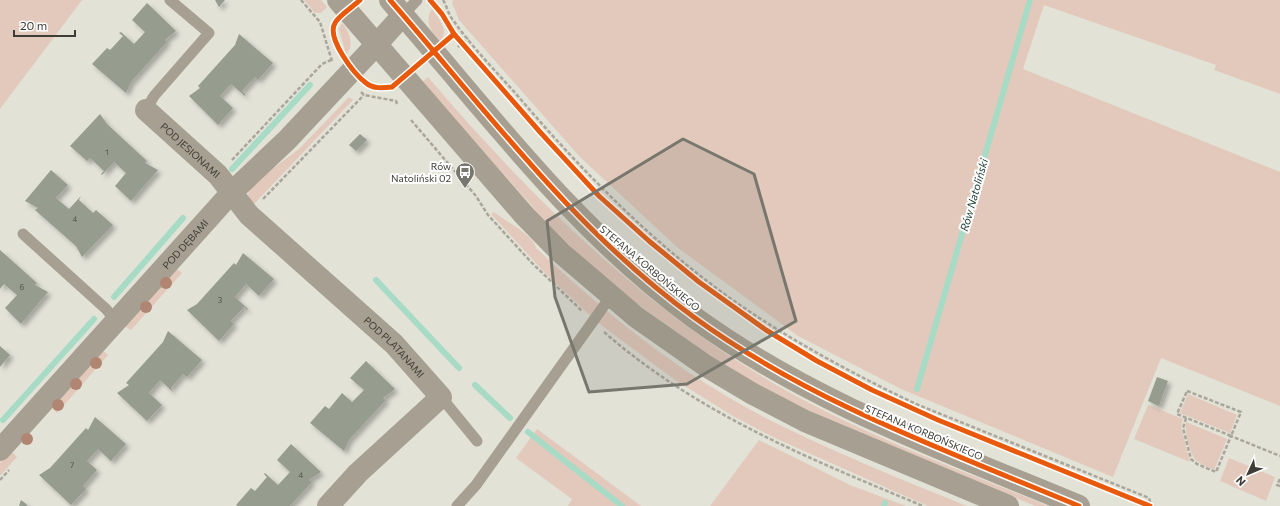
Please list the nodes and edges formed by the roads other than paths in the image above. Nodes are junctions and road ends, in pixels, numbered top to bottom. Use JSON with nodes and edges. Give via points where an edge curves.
{"nodes":[{"id":1,"x":170,"y":0,"type":"edge"},
{"id":2,"x":338,"y":0,"type":"edge"},
{"id":3,"x":404,"y":5,"type":"edge"},
{"id":4,"x":376,"y":45,"type":"junction"},
{"id":5,"x":146,"y":110,"type":"joint"},
{"id":6,"x":232,"y":192,"type":"junction"},
{"id":7,"x":23,"y":234,"type":"dead end"},
{"id":8,"x":611,"y":296,"type":"junction"},
{"id":9,"x":116,"y":321,"type":"junction"},
{"id":10,"x":441,"y":397,"type":"junction"},
{"id":11,"x":477,"y":441,"type":"dead end"},
{"id":12,"x":2,"y":443,"type":"edge"},
{"id":13,"x":328,"y":506,"type":"edge"},
{"id":14,"x":457,"y":506,"type":"edge"},
{"id":15,"x":1008,"y":506,"type":"edge"},
{"id":16,"x":1079,"y":506,"type":"edge"}],
"edges":[{"from":1,"to":5,"type":"lane","via":[[209,33],[154,96]]},
{"from":2,"to":4,"type":"street"},
{"from":3,"to":4,"type":"street","name":"POD DĘBAMI"},
{"from":3,"to":16,"type":"street","name":"STEFANA KORBOŃSKIEGO","via":[[523,155],[588,226],[621,258],[695,318],[768,367],[816,394],[864,417]]},
{"from":4,"to":6,"type":"street","name":"POD DĘBAMI","via":[[287,140]]},
{"from":4,"to":8,"type":"street","via":[[524,215],[561,253]]},
{"from":5,"to":6,"type":"street","name":"POD JESIONAMI","via":[[218,175]]},
{"from":6,"to":9,"type":"street","name":"POD DĘBAMI"},
{"from":6,"to":10,"type":"street","name":"POD PLATANAMI","via":[[249,215],[394,344]]},
{"from":7,"to":9,"type":"lane"},
{"from":8,"to":14,"type":"lane","via":[[476,485]]},
{"from":8,"to":15,"type":"street","via":[[674,344],[753,394],[858,444]]},
{"from":9,"to":12,"type":"street","name":"POD DĘBAMI"},
{"from":10,"to":11,"type":"lane"},
{"from":10,"to":13,"type":"street","via":[[358,473]]}]}
